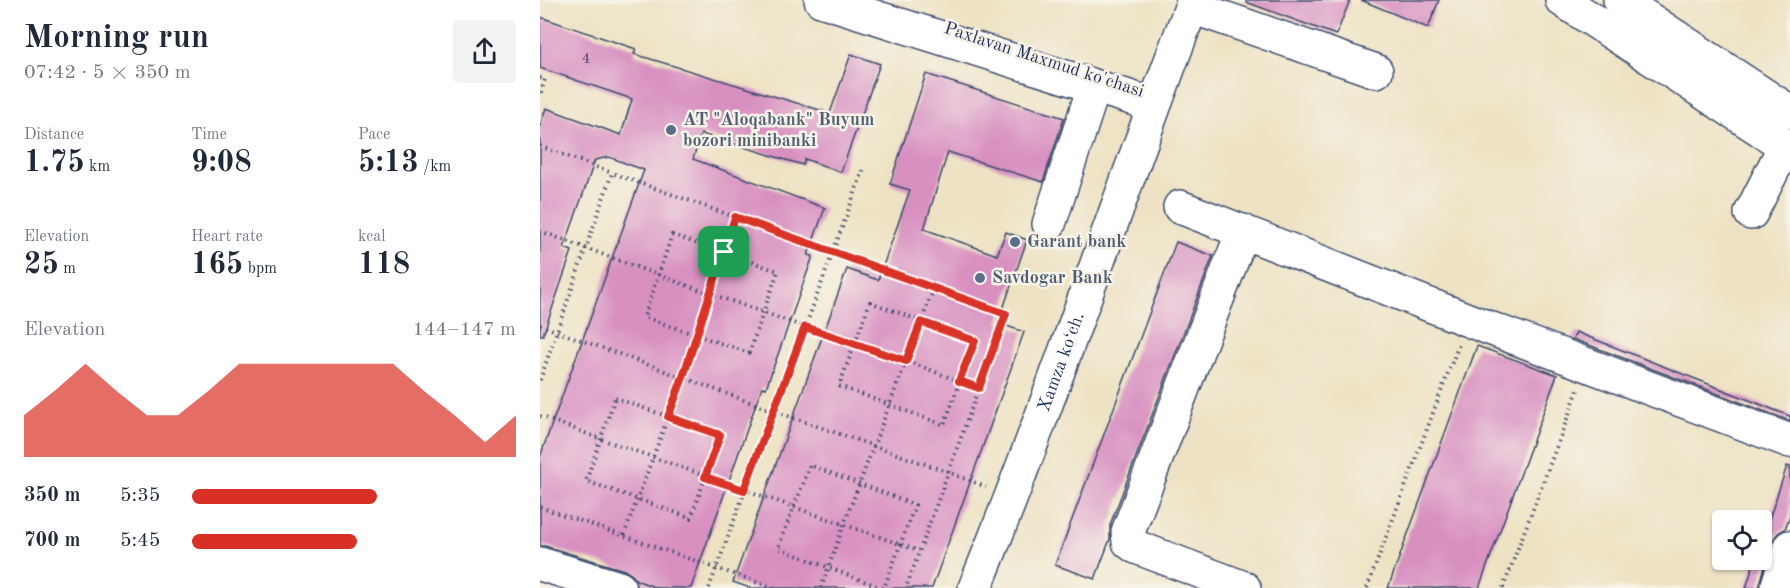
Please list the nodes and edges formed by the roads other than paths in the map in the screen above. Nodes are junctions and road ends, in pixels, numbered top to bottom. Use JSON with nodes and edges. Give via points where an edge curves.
{"nodes":[{"id":1,"x":821,"y":0,"type":"edge"},
{"id":2,"x":862,"y":0,"type":"edge"},
{"id":3,"x":1562,"y":0,"type":"edge"},
{"id":4,"x":1620,"y":0,"type":"edge"},
{"id":5,"x":1193,"y":3,"type":"edge"},
{"id":6,"x":1376,"y":71,"type":"dead end"},
{"id":7,"x":1095,"y":87,"type":"junction"},
{"id":8,"x":1155,"y":101,"type":"junction"},
{"id":9,"x":1790,"y":111,"type":"edge"},
{"id":10,"x":1787,"y":147,"type":"edge"},
{"id":11,"x":1180,"y":207,"type":"dead end"},
{"id":12,"x":1751,"y":213,"type":"dead end"},
{"id":13,"x":1049,"y":224,"type":"dead end"},
{"id":14,"x":1243,"y":231,"type":"junction"},
{"id":15,"x":1790,"y":441,"type":"edge"},
{"id":16,"x":1790,"y":547,"type":"edge"},
{"id":17,"x":540,"y":564,"type":"edge"},
{"id":18,"x":619,"y":588,"type":"edge"},
{"id":19,"x":975,"y":588,"type":"edge"},
{"id":20,"x":1244,"y":588,"type":"edge"},
{"id":21,"x":1777,"y":588,"type":"edge"}],
"edges":[{"from":1,"to":7,"type":"street"},
{"from":2,"to":8,"type":"street","name":"Paxlavan Maxmud ko'chasi"},
{"from":3,"to":10,"type":"street"},
{"from":4,"to":9,"type":"street"},
{"from":5,"to":6,"type":"street"},
{"from":5,"to":8,"type":"street","name":"Xamza ko‘ch."},
{"from":7,"to":8,"type":"street"},
{"from":7,"to":13,"type":"street"},
{"from":8,"to":19,"type":"street","name":"Xamza ko‘ch."},
{"from":10,"to":12,"type":"street"},
{"from":11,"to":14,"type":"street"},
{"from":14,"to":15,"type":"street"},
{"from":14,"to":20,"type":"street","via":[[1128,532],[1129,542],[1136,547]]},
{"from":16,"to":21,"type":"street"},
{"from":17,"to":18,"type":"street"}]}
